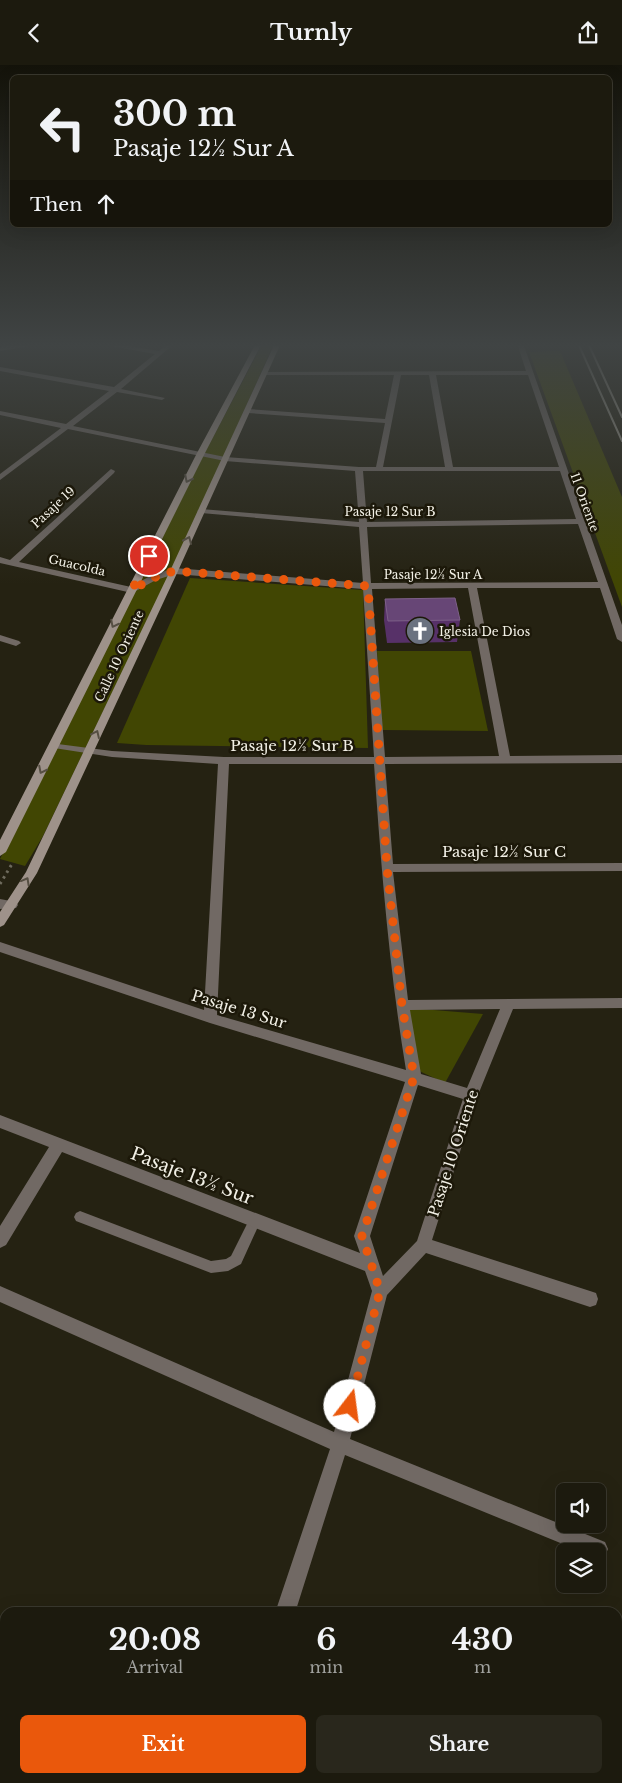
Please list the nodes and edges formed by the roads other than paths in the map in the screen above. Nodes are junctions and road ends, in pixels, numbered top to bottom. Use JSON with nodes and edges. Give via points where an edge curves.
{"nodes":[{"id":1,"x":58,"y":423,"type":"edge"},
{"id":2,"x":71,"y":423,"type":"edge"},
{"id":3,"x":217,"y":423,"type":"edge"},
{"id":4,"x":242,"y":423,"type":"edge"},
{"id":5,"x":388,"y":423,"type":"edge"},
{"id":6,"x":441,"y":423,"type":"edge"},
{"id":7,"x":546,"y":423,"type":"edge"},
{"id":8,"x":69,"y":425,"type":"junction"},
{"id":9,"x":201,"y":453,"type":"junction"},
{"id":10,"x":225,"y":459,"type":"junction"},
{"id":11,"x":449,"y":468,"type":"junction"},
{"id":12,"x":359,"y":469,"type":"junction"},
{"id":13,"x":379,"y":469,"type":"junction"},
{"id":14,"x":562,"y":469,"type":"junction"},
{"id":15,"x":111,"y":471,"type":"dead end"},
{"id":16,"x":0,"y":478,"type":"edge"},
{"id":17,"x":201,"y":511,"type":"junction"},
{"id":18,"x":580,"y":521,"type":"junction"},
{"id":19,"x":364,"y":525,"type":"junction"},
{"id":20,"x":0,"y":560,"type":"edge"},
{"id":21,"x":12,"y":563,"type":"junction"},
{"id":22,"x":174,"y":571,"type":"junction"},
{"id":23,"x":603,"y":585,"type":"junction"},
{"id":24,"x":368,"y":586,"type":"junction"},
{"id":25,"x":472,"y":586,"type":"junction"},
{"id":26,"x":132,"y":590,"type":"junction"},
{"id":27,"x":0,"y":639,"type":"edge"},
{"id":28,"x":622,"y":639,"type":"edge"},
{"id":29,"x":16,"y":643,"type":"dead end"},
{"id":30,"x":54,"y":745,"type":"junction"},
{"id":31,"x":89,"y":750,"type":"junction"},
{"id":32,"x":505,"y":758,"type":"junction"},
{"id":33,"x":622,"y":759,"type":"edge"},
{"id":34,"x":378,"y":760,"type":"junction"},
{"id":35,"x":224,"y":761,"type":"junction"},
{"id":36,"x":0,"y":851,"type":"edge"},
{"id":37,"x":622,"y":867,"type":"edge"},
{"id":38,"x":387,"y":868,"type":"junction"},
{"id":39,"x":6,"y":904,"type":"edge"},
{"id":40,"x":0,"y":922,"type":"edge"},
{"id":41,"x":0,"y":947,"type":"edge"},
{"id":42,"x":622,"y":1003,"type":"edge"},
{"id":43,"x":509,"y":1004,"type":"junction"},
{"id":44,"x":402,"y":1005,"type":"junction"},
{"id":45,"x":210,"y":1018,"type":"junction"},
{"id":46,"x":414,"y":1077,"type":"junction"},
{"id":47,"x":470,"y":1095,"type":"junction"},
{"id":48,"x":0,"y":1121,"type":"edge"},
{"id":49,"x":59,"y":1145,"type":"junction"},
{"id":50,"x":80,"y":1217,"type":"dead end"},
{"id":51,"x":255,"y":1221,"type":"junction"},
{"id":52,"x":0,"y":1240,"type":"edge"},
{"id":53,"x":424,"y":1245,"type":"junction"},
{"id":54,"x":370,"y":1265,"type":"junction"},
{"id":55,"x":380,"y":1291,"type":"junction"},
{"id":56,"x":0,"y":1294,"type":"edge"},
{"id":57,"x":590,"y":1299,"type":"dead end"},
{"id":58,"x":340,"y":1444,"type":"junction"},
{"id":59,"x":583,"y":1543,"type":"edge"},
{"id":60,"x":287,"y":1607,"type":"edge"}],
"edges":[{"from":1,"to":8,"type":"street"},
{"from":2,"to":8,"type":"street"},
{"from":3,"to":9,"type":"main road","name":"Calle 10 Oriente"},
{"from":4,"to":10,"type":"main road","name":"Calle 10 Oriente"},
{"from":5,"to":13,"type":"street"},
{"from":6,"to":11,"type":"street"},
{"from":7,"to":14,"type":"street","name":"11 Oriente"},
{"from":8,"to":9,"type":"street"},
{"from":8,"to":16,"type":"street"},
{"from":9,"to":10,"type":"street"},
{"from":9,"to":26,"type":"main road","name":"Calle 10 Oriente","one_way":true},
{"from":10,"to":12,"type":"street"},
{"from":10,"to":17,"type":"main road","name":"Calle 10 Oriente"},
{"from":11,"to":13,"type":"street"},
{"from":11,"to":14,"type":"street"},
{"from":12,"to":13,"type":"street"},
{"from":12,"to":19,"type":"street"},
{"from":14,"to":18,"type":"street","name":"11 Oriente"},
{"from":15,"to":21,"type":"street","name":"Pasaje 19"},
{"from":17,"to":19,"type":"street","name":"Pasaje 12 Sur B"},
{"from":22,"to":17,"type":"main road","name":"Calle 10 Oriente","one_way":true},
{"from":18,"to":19,"type":"street","name":"Pasaje 12 Sur B"},
{"from":18,"to":23,"type":"street","name":"11 Oriente"},
{"from":19,"to":24,"type":"street"},
{"from":20,"to":21,"type":"street","name":"Guacolda"},
{"from":21,"to":26,"type":"street","name":"Guacolda"},
{"from":22,"to":24,"type":"street","name":"Pasaje 12½ Sur A"},
{"from":22,"to":26,"type":"street"},
{"from":31,"to":22,"type":"main road","name":"Calle 10 Oriente","one_way":true},
{"from":23,"to":25,"type":"street","name":"Pasaje 12½ Sur A"},
{"from":23,"to":28,"type":"street","name":"11 Oriente"},
{"from":24,"to":25,"type":"street","name":"Pasaje 12½ Sur A"},
{"from":24,"to":34,"type":"street"},
{"from":25,"to":32,"type":"street"},
{"from":26,"to":30,"type":"main road","name":"Calle 10 Oriente","one_way":true},
{"from":27,"to":29,"type":"street"},
{"from":30,"to":31,"type":"street","name":"Pasaje 12½ Sur B"},
{"from":30,"to":36,"type":"main road","name":"Calle 10 Oriente","one_way":true},
{"from":31,"to":35,"type":"street","name":"Pasaje 12½ Sur B","via":[[152,758]]},
{"from":39,"to":31,"type":"main road","name":"Calle 10 Oriente","one_way":true,"via":[[31,873]]},
{"from":32,"to":33,"type":"street","name":"Pasaje 12½ Sur B"},
{"from":32,"to":34,"type":"street","name":"Pasaje 12½ Sur B"},
{"from":34,"to":35,"type":"street","name":"Pasaje 12½ Sur B"},
{"from":34,"to":38,"type":"street"},
{"from":35,"to":45,"type":"street"},
{"from":37,"to":38,"type":"street","name":"Pasaje 12½ Sur C"},
{"from":38,"to":44,"type":"street"},
{"from":39,"to":40,"type":"main road","name":"Calle 10 Oriente"},
{"from":41,"to":45,"type":"street","name":"Pasaje 13 Sur"},
{"from":42,"to":43,"type":"street"},
{"from":43,"to":44,"type":"street"},
{"from":43,"to":47,"type":"street","name":"Pasaje 10 Oriente"},
{"from":44,"to":46,"type":"street"},
{"from":45,"to":46,"type":"street","name":"Pasaje 13 Sur"},
{"from":46,"to":47,"type":"street","name":"Pasaje 13 Sur"},
{"from":46,"to":54,"type":"street","via":[[362,1236]]},
{"from":47,"to":53,"type":"street","name":"Pasaje 10 Oriente"},
{"from":48,"to":49,"type":"street","name":"Pasaje 13½ Sur"},
{"from":49,"to":51,"type":"street","name":"Pasaje 13½ Sur"},
{"from":49,"to":52,"type":"street"},
{"from":50,"to":51,"type":"lane","via":[[211,1267],[228,1265],[236,1260]]},
{"from":51,"to":54,"type":"street","name":"Pasaje 13½ Sur"},
{"from":53,"to":55,"type":"street","name":"Pasaje 10 Oriente"},
{"from":53,"to":57,"type":"street"},
{"from":54,"to":55,"type":"street"},
{"from":55,"to":58,"type":"street","name":"Pasaje 10 Oriente"},
{"from":56,"to":58,"type":"street"},
{"from":58,"to":59,"type":"street"},
{"from":58,"to":60,"type":"street","name":"Pasaje 10 Oriente"}]}
